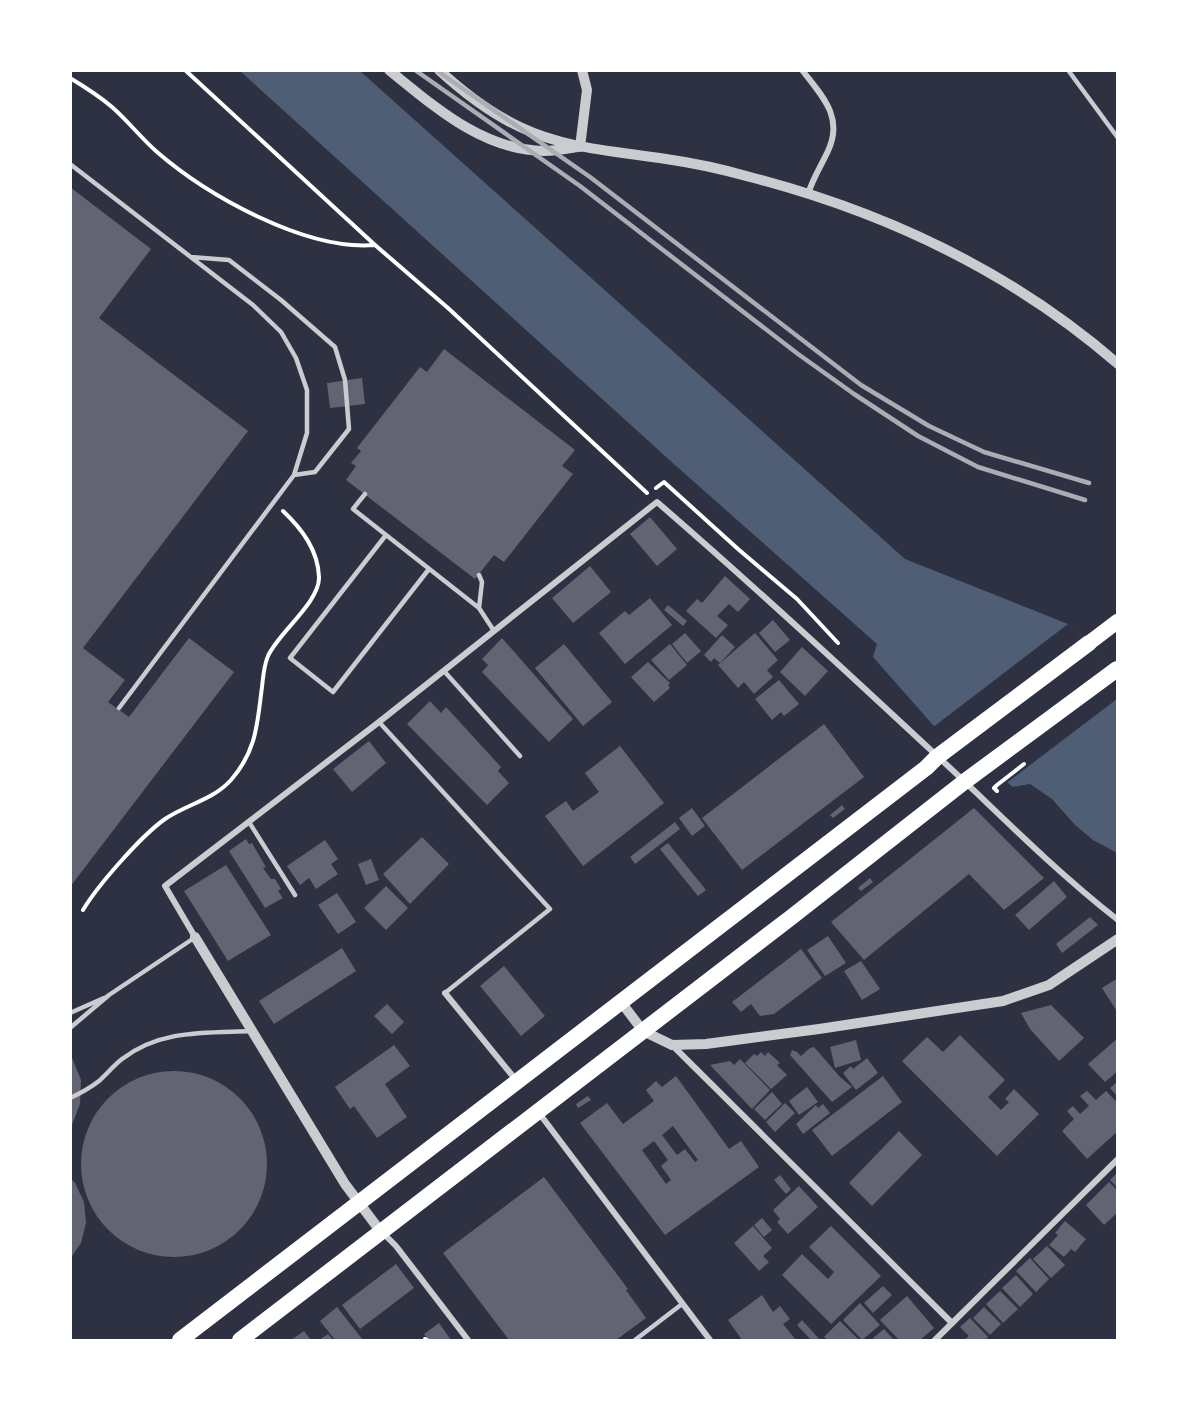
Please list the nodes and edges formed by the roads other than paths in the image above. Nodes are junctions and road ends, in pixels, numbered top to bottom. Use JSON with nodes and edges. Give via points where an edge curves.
{"nodes":[{"id":1,"x":389,"y":70,"type":"edge"},
{"id":2,"x":439,"y":70,"type":"edge"},
{"id":3,"x":582,"y":70,"type":"edge"},
{"id":4,"x":802,"y":70,"type":"edge"},
{"id":5,"x":1068,"y":70,"type":"edge"},
{"id":6,"x":1118,"y":138,"type":"edge"},
{"id":7,"x":580,"y":147,"type":"junction"},
{"id":8,"x":70,"y":164,"type":"edge"},
{"id":9,"x":808,"y":194,"type":"junction"},
{"id":10,"x":191,"y":257,"type":"junction"},
{"id":11,"x":1118,"y":364,"type":"edge"},
{"id":12,"x":294,"y":475,"type":"junction"},
{"id":13,"x":364,"y":494,"type":"dead end"},
{"id":14,"x":386,"y":535,"type":"junction"},
{"id":15,"x":429,"y":569,"type":"junction"},
{"id":16,"x":479,"y":574,"type":"dead end"},
{"id":17,"x":479,"y":608,"type":"junction"},
{"id":18,"x":1118,"y":621,"type":"edge"},
{"id":19,"x":494,"y":631,"type":"junction"},
{"id":20,"x":1089,"y":643,"type":"joint"},
{"id":21,"x":1117,"y":669,"type":"edge"},
{"id":22,"x":444,"y":671,"type":"junction"},
{"id":23,"x":119,"y":708,"type":"dead end"},
{"id":24,"x":379,"y":722,"type":"junction"},
{"id":25,"x":520,"y":756,"type":"dead end"},
{"id":26,"x":937,"y":757,"type":"junction"},
{"id":27,"x":964,"y":782,"type":"junction"},
{"id":28,"x":249,"y":822,"type":"junction"},
{"id":29,"x":295,"y":895,"type":"dead end"},
{"id":30,"x":1118,"y":920,"type":"edge"},
{"id":31,"x":195,"y":937,"type":"junction"},
{"id":32,"x":1118,"y":939,"type":"edge"},
{"id":33,"x":445,"y":993,"type":"joint"},
{"id":34,"x":109,"y":995,"type":"junction"},
{"id":35,"x":621,"y":1002,"type":"junction"},
{"id":36,"x":70,"y":1013,"type":"edge"},
{"id":37,"x":70,"y":1028,"type":"edge"},
{"id":38,"x":252,"y":1031,"type":"junction"},
{"id":39,"x":643,"y":1031,"type":"junction"},
{"id":40,"x":672,"y":1045,"type":"junction"},
{"id":41,"x":516,"y":1081,"type":"junction"},
{"id":42,"x":70,"y":1098,"type":"edge"},
{"id":43,"x":538,"y":1112,"type":"junction"},
{"id":44,"x":1118,"y":1159,"type":"edge"},
{"id":45,"x":359,"y":1202,"type":"junction"},
{"id":46,"x":381,"y":1232,"type":"junction"},
{"id":47,"x":682,"y":1304,"type":"junction"},
{"id":48,"x":952,"y":1323,"type":"junction"},
{"id":49,"x":180,"y":1341,"type":"edge"},
{"id":50,"x":240,"y":1341,"type":"edge"},
{"id":51,"x":468,"y":1341,"type":"edge"},
{"id":52,"x":635,"y":1341,"type":"edge"},
{"id":53,"x":710,"y":1341,"type":"edge"},
{"id":54,"x":935,"y":1341,"type":"edge"}],
"edges":[{"from":1,"to":7,"type":"street","via":[[444,114],[490,139],[521,149]]},
{"from":2,"to":7,"type":"street","via":[[502,118]]},
{"from":3,"to":7,"type":"street","via":[[587,90]]},
{"from":4,"to":9,"type":"street","via":[[827,105],[835,134]]},
{"from":5,"to":6,"type":"lane"},
{"from":7,"to":9,"type":"street","via":[[704,166]]},
{"from":8,"to":10,"type":"lane"},
{"from":9,"to":11,"type":"street","via":[[920,236],[975,264],[1045,307]]},
{"from":10,"to":12,"type":"lane","via":[[253,305],[281,332],[296,358],[307,390],[307,433]]},
{"from":10,"to":12,"type":"lane","via":[[229,260],[335,347],[345,380],[349,429],[315,472]]},
{"from":12,"to":23,"type":"lane"},
{"from":13,"to":14,"type":"lane","via":[[353,509]]},
{"from":14,"to":15,"type":"lane"},
{"from":14,"to":15,"type":"lane","via":[[290,658],[324,685],[333,692]]},
{"from":15,"to":17,"type":"lane"},
{"from":16,"to":17,"type":"lane"},
{"from":17,"to":19,"type":"lane"},
{"from":18,"to":20,"type":"main road"},
{"from":19,"to":22,"type":"street"},
{"from":19,"to":26,"type":"street","via":[[657,502]]},
{"from":20,"to":26,"type":"highway"},
{"from":21,"to":27,"type":"highway"},
{"from":22,"to":24,"type":"street"},
{"from":22,"to":25,"type":"lane"},
{"from":24,"to":28,"type":"street"},
{"from":24,"to":33,"type":"lane","via":[[550,909]]},
{"from":26,"to":27,"type":"street"},
{"from":26,"to":35,"type":"highway"},
{"from":27,"to":30,"type":"street"},
{"from":27,"to":39,"type":"highway"},
{"from":28,"to":29,"type":"lane"},
{"from":28,"to":31,"type":"street","via":[[165,885]]},
{"from":31,"to":34,"type":"lane"},
{"from":31,"to":38,"type":"street"},
{"from":32,"to":40,"type":"street","via":[[1048,985],[1004,1001],[706,1044]]},
{"from":33,"to":41,"type":"street"},
{"from":34,"to":36,"type":"lane"},
{"from":34,"to":37,"type":"lane"},
{"from":35,"to":39,"type":"street"},
{"from":35,"to":41,"type":"highway"},
{"from":38,"to":42,"type":"lane","via":[[196,1032],[151,1042]]},
{"from":38,"to":45,"type":"street"},
{"from":39,"to":40,"type":"street"},
{"from":39,"to":43,"type":"highway"},
{"from":40,"to":48,"type":"street"},
{"from":41,"to":45,"type":"highway"},
{"from":43,"to":46,"type":"highway"},
{"from":43,"to":47,"type":"street"},
{"from":44,"to":48,"type":"street"},
{"from":45,"to":46,"type":"street"},
{"from":45,"to":49,"type":"highway"},
{"from":46,"to":50,"type":"highway"},
{"from":46,"to":51,"type":"street"},
{"from":47,"to":52,"type":"lane"},
{"from":47,"to":53,"type":"street"},
{"from":48,"to":54,"type":"street"}]}
